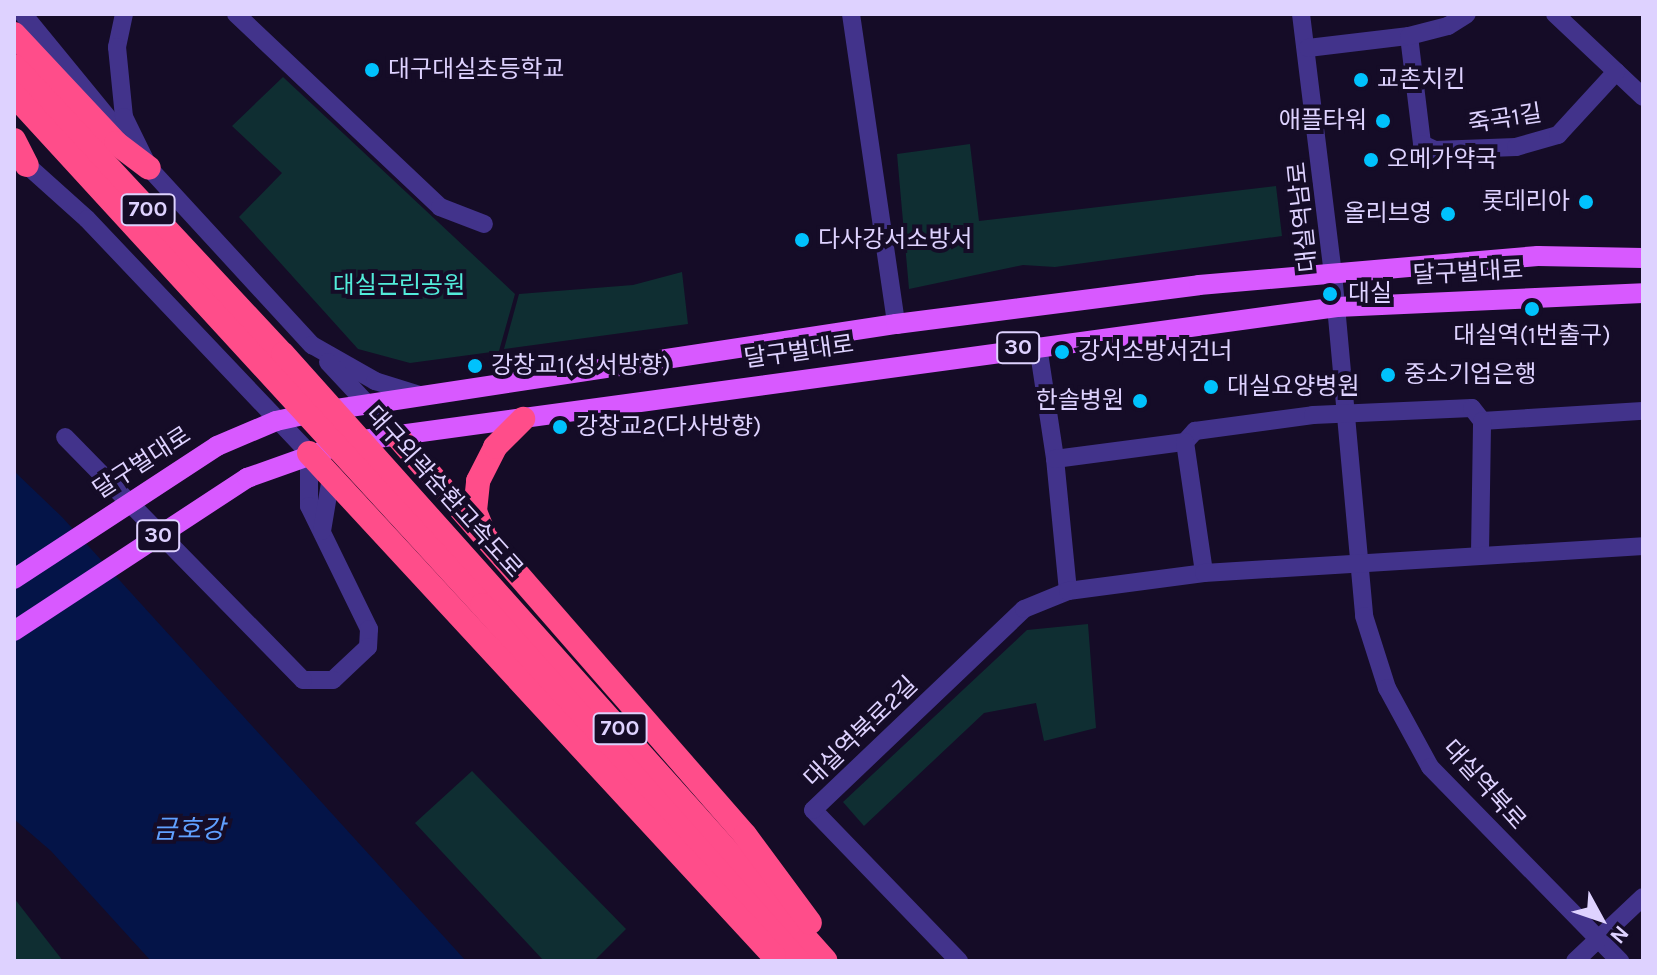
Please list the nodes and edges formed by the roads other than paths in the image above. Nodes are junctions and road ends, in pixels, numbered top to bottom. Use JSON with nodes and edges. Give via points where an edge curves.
{"nodes":[{"id":1,"x":23,"y":14,"type":"edge"},
{"id":2,"x":124,"y":14,"type":"edge"},
{"id":3,"x":236,"y":14,"type":"edge"},
{"id":4,"x":851,"y":14,"type":"edge"},
{"id":5,"x":1301,"y":14,"type":"edge"},
{"id":6,"x":1467,"y":14,"type":"edge"},
{"id":7,"x":1555,"y":14,"type":"edge"},
{"id":8,"x":14,"y":34,"type":"edge"},
{"id":9,"x":1409,"y":36,"type":"junction"},
{"id":10,"x":1308,"y":48,"type":"junction"},
{"id":11,"x":14,"y":66,"type":"edge"},
{"id":12,"x":1616,"y":72,"type":"junction"},
{"id":13,"x":14,"y":95,"type":"edge"},
{"id":14,"x":1643,"y":97,"type":"edge"},
{"id":15,"x":14,"y":140,"type":"edge"},
{"id":16,"x":20,"y":159,"type":"edge"},
{"id":17,"x":149,"y":168,"type":"junction"},
{"id":18,"x":484,"y":224,"type":"dead end"},
{"id":19,"x":1643,"y":258,"type":"edge"},
{"id":20,"x":1333,"y":273,"type":"junction"},
{"id":21,"x":1643,"y":293,"type":"edge"},
{"id":22,"x":1337,"y":307,"type":"junction"},
{"id":23,"x":896,"y":324,"type":"junction"},
{"id":24,"x":312,"y":345,"type":"junction"},
{"id":25,"x":1038,"y":346,"type":"junction"},
{"id":26,"x":276,"y":364,"type":"junction"},
{"id":27,"x":420,"y":395,"type":"junction"},
{"id":28,"x":367,"y":404,"type":"junction"},
{"id":29,"x":1643,"y":411,"type":"edge"},
{"id":30,"x":1346,"y":415,"type":"junction"},
{"id":31,"x":523,"y":419,"type":"junction"},
{"id":32,"x":276,"y":421,"type":"junction"},
{"id":33,"x":1482,"y":421,"type":"junction"},
{"id":34,"x":397,"y":436,"type":"junction"},
{"id":35,"x":65,"y":437,"type":"dead end"},
{"id":36,"x":1185,"y":442,"type":"junction"},
{"id":37,"x":309,"y":453,"type":"junction"},
{"id":38,"x":1055,"y":459,"type":"junction"},
{"id":39,"x":331,"y":477,"type":"junction"},
{"id":40,"x":405,"y":505,"type":"junction"},
{"id":41,"x":487,"y":540,"type":"junction"},
{"id":42,"x":323,"y":541,"type":"junction"},
{"id":43,"x":1643,"y":546,"type":"edge"},
{"id":44,"x":1480,"y":553,"type":"junction"},
{"id":45,"x":1358,"y":560,"type":"junction"},
{"id":46,"x":1204,"y":573,"type":"junction"},
{"id":47,"x":14,"y":579,"type":"edge"},
{"id":48,"x":1068,"y":591,"type":"junction"},
{"id":49,"x":14,"y":631,"type":"edge"},
{"id":50,"x":1643,"y":897,"type":"edge"},
{"id":51,"x":1599,"y":939,"type":"junction"},
{"id":52,"x":778,"y":961,"type":"edge"},
{"id":53,"x":798,"y":961,"type":"edge"},
{"id":54,"x":826,"y":961,"type":"edge"},
{"id":55,"x":837,"y":961,"type":"edge"},
{"id":56,"x":959,"y":961,"type":"edge"},
{"id":57,"x":1575,"y":961,"type":"edge"},
{"id":58,"x":1620,"y":961,"type":"edge"}],
"edges":[{"from":1,"to":17,"type":"street"},
{"from":2,"to":17,"type":"street","via":[[117,47],[124,117]]},
{"from":3,"to":18,"type":"street","via":[[440,207]]},
{"from":4,"to":23,"type":"street"},
{"from":5,"to":10,"type":"street","name":"대실역남로"},
{"from":6,"to":9,"type":"street","via":[[1448,26]]},
{"from":7,"to":12,"type":"street"},
{"from":8,"to":17,"type":"highway","via":[[116,143]]},
{"from":9,"to":10,"type":"street"},
{"from":9,"to":12,"type":"street","name":"죽곡1길","via":[[1422,144],[1468,150],[1516,147],[1558,135]]},
{"from":10,"to":20,"type":"street","name":"대실역남로"},
{"from":11,"to":26,"type":"highway","name":"대구외곽순환고속도로","number":"700"},
{"from":12,"to":14,"type":"street"},
{"from":13,"to":26,"type":"highway","name":"대구외곽순환고속도로","number":"700"},
{"from":15,"to":16,"type":"highway"},
{"from":16,"to":32,"type":"street","via":[[87,219]]},
{"from":17,"to":24,"type":"street"},
{"from":19,"to":20,"type":"main road","name":"달구벌대로","number":"30","via":[[1538,256]]},
{"from":20,"to":22,"type":"street","name":"대실역남로"},
{"from":20,"to":23,"type":"main road","name":"달구벌대로","number":"30"},
{"from":21,"to":22,"type":"main road","name":"달구벌대로","number":"30"},
{"from":22,"to":25,"type":"main road","name":"달구벌대로","number":"30"},
{"from":22,"to":30,"type":"street","name":"대실역남로"},
{"from":23,"to":27,"type":"main road","name":"달구벌대로","number":"30"},
{"from":24,"to":27,"type":"street","via":[[375,381]]},
{"from":24,"to":28,"type":"street"},
{"from":25,"to":31,"type":"main road","name":"달구벌대로","number":"30"},
{"from":25,"to":38,"type":"street"},
{"from":26,"to":40,"type":"highway","name":"대구외곽순환고속도로","number":"700"},
{"from":27,"to":28,"type":"main road","name":"달구벌대로","number":"30"},
{"from":28,"to":32,"type":"main road","name":"달구벌대로","number":"30"},
{"from":28,"to":34,"type":"street"},
{"from":29,"to":33,"type":"street"},
{"from":30,"to":33,"type":"street","via":[[1472,408]]},
{"from":30,"to":36,"type":"street","via":[[1195,431]]},
{"from":30,"to":45,"type":"street","name":"대실역남로"},
{"from":31,"to":34,"type":"main road","name":"달구벌대로","number":"30"},
{"from":31,"to":41,"type":"highway","via":[[495,447],[478,481],[475,511]]},
{"from":32,"to":37,"type":"street"},
{"from":32,"to":47,"type":"main road","name":"달구벌대로","number":"30","via":[[199,456]]},
{"from":33,"to":44,"type":"street"},
{"from":34,"to":37,"type":"main road","name":"달구벌대로","number":"30"},
{"from":34,"to":41,"type":"highway"},
{"from":35,"to":42,"type":"street","via":[[293,672],[311,684],[343,674],[370,639]]},
{"from":36,"to":38,"type":"street"},
{"from":36,"to":46,"type":"street"},
{"from":37,"to":39,"type":"highway"},
{"from":37,"to":42,"type":"street","via":[[309,506]]},
{"from":37,"to":49,"type":"main road","name":"달구벌대로","number":"30","via":[[247,478]]},
{"from":38,"to":48,"type":"street"},
{"from":39,"to":42,"type":"street"},
{"from":39,"to":52,"type":"highway"},
{"from":40,"to":53,"type":"highway","name":"대구외곽순환고속도로","number":"700"},
{"from":40,"to":54,"type":"highway","name":"대구외곽순환고속도로","number":"700"},
{"from":41,"to":55,"type":"highway","via":[[745,835]]},
{"from":43,"to":44,"type":"street","name":"대실역북로2길"},
{"from":44,"to":45,"type":"street","name":"대실역북로2길"},
{"from":45,"to":46,"type":"street","name":"대실역북로2길"},
{"from":45,"to":51,"type":"street","name":"대실역북로","via":[[1364,616],[1387,688],[1430,767]]},
{"from":46,"to":48,"type":"street","name":"대실역북로2길"},
{"from":48,"to":56,"type":"street","name":"대실역북로2길","via":[[1024,609],[813,810]]},
{"from":50,"to":51,"type":"street"},
{"from":51,"to":57,"type":"street"},
{"from":51,"to":58,"type":"street","name":"대실역북로"}]}
